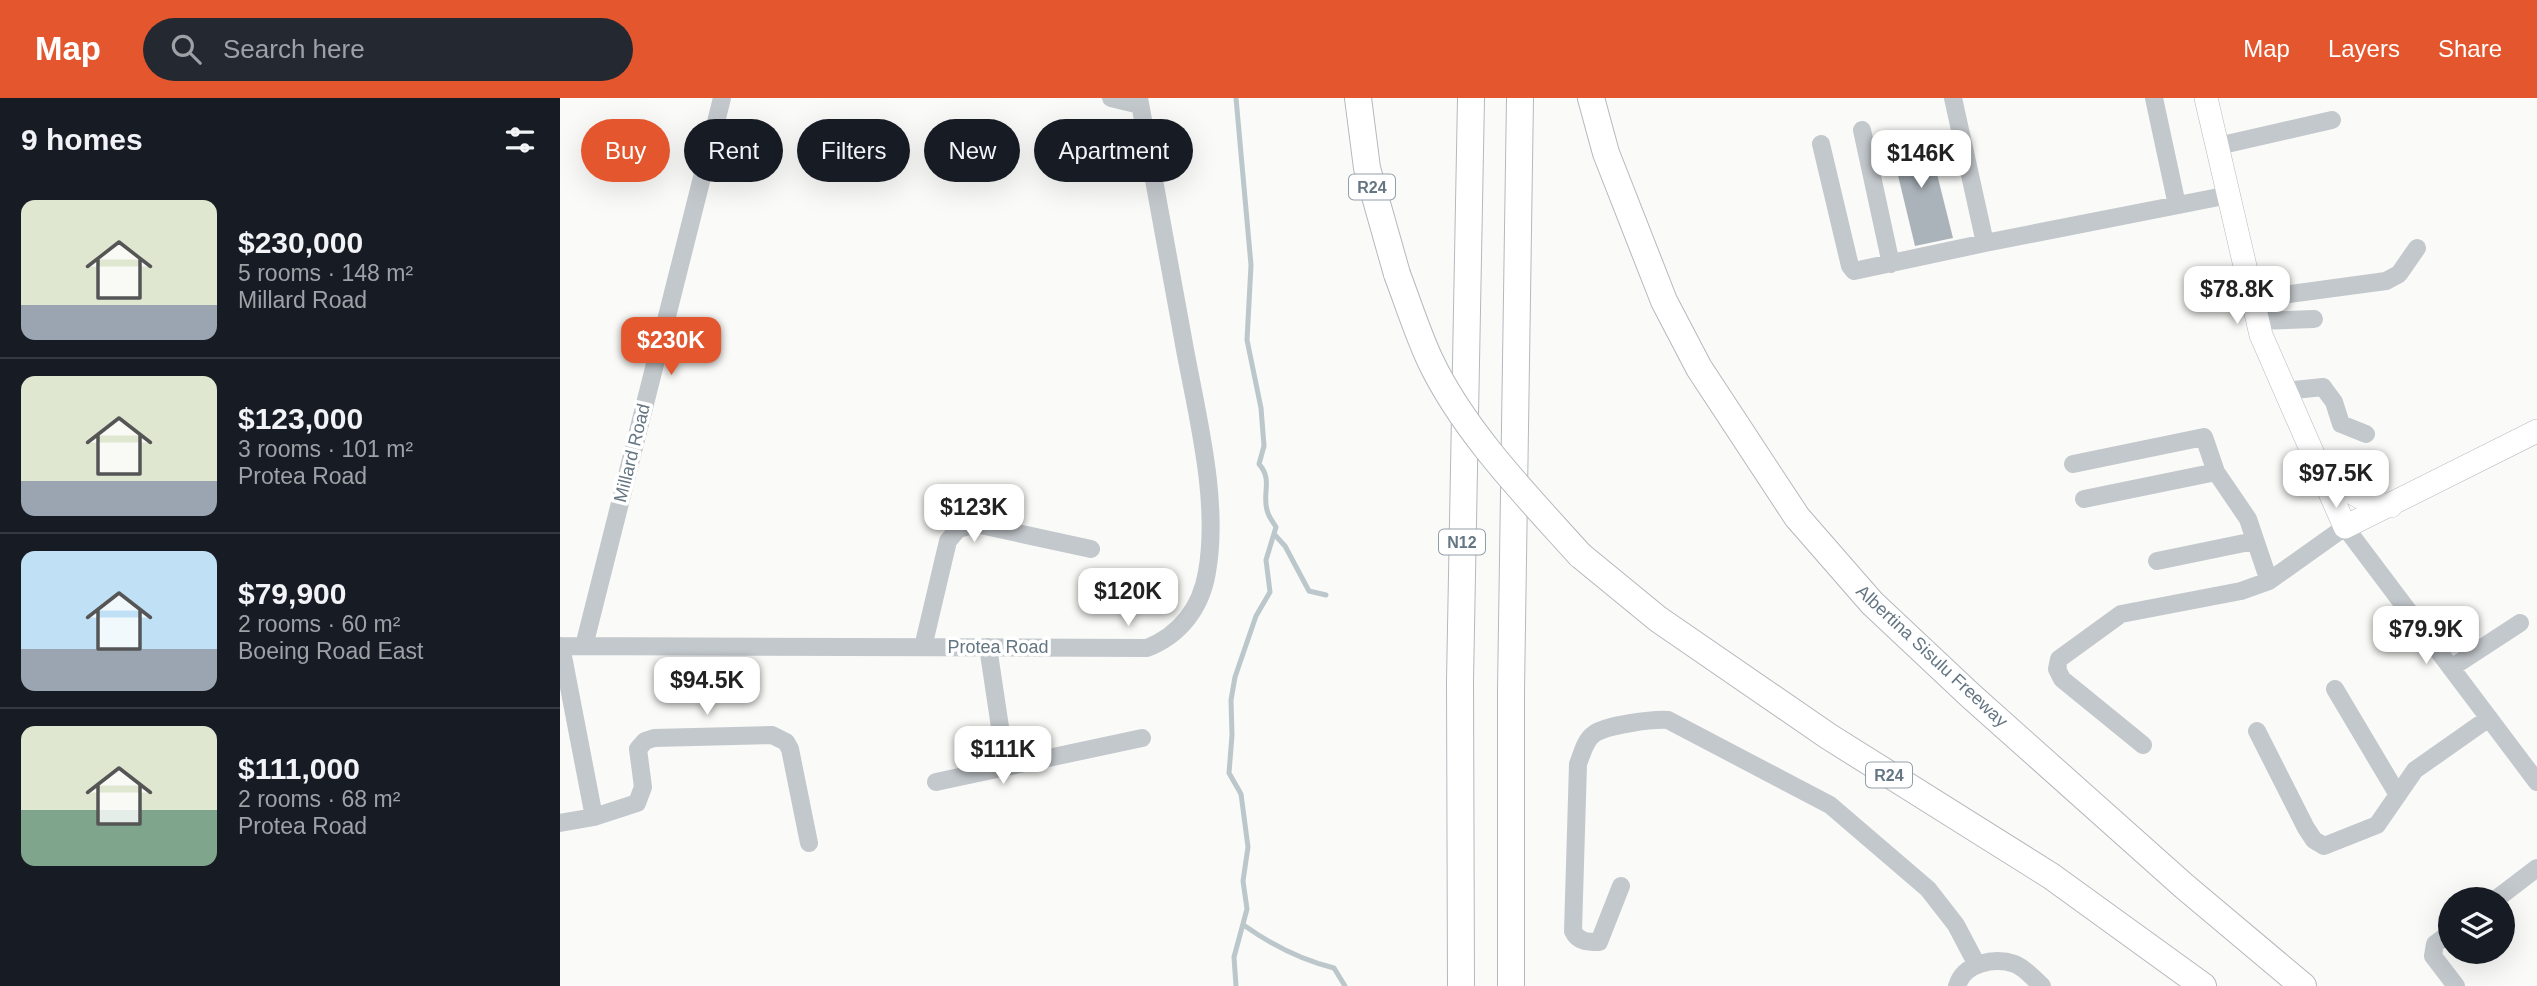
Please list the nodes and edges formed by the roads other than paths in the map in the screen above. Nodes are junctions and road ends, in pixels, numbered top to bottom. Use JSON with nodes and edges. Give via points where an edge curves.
{"nodes":[{"id":1,"x":722,"y":98,"type":"edge"},
{"id":2,"x":1111,"y":98,"type":"edge"},
{"id":3,"x":1358,"y":98,"type":"edge"},
{"id":4,"x":1471,"y":98,"type":"edge"},
{"id":5,"x":1520,"y":98,"type":"edge"},
{"id":6,"x":1591,"y":98,"type":"edge"},
{"id":7,"x":1953,"y":98,"type":"edge"},
{"id":8,"x":2154,"y":98,"type":"edge"},
{"id":9,"x":2206,"y":98,"type":"edge"},
{"id":10,"x":1140,"y":102,"type":"edge"},
{"id":11,"x":2332,"y":120,"type":"dead end"},
{"id":12,"x":1862,"y":130,"type":"dead end"},
{"id":13,"x":1821,"y":144,"type":"dead end"},
{"id":14,"x":2218,"y":146,"type":"junction"},
{"id":15,"x":2229,"y":195,"type":"junction"},
{"id":16,"x":2177,"y":205,"type":"junction"},
{"id":17,"x":1985,"y":243,"type":"junction"},
{"id":18,"x":2417,"y":248,"type":"dead end"},
{"id":19,"x":1891,"y":264,"type":"junction"},
{"id":20,"x":2256,"y":310,"type":"junction"},
{"id":21,"x":2314,"y":319,"type":"dead end"},
{"id":22,"x":2285,"y":391,"type":"junction"},
{"id":23,"x":2537,"y":431,"type":"edge"},
{"id":24,"x":2366,"y":434,"type":"dead end"},
{"id":25,"x":2312,"y":455,"type":"junction"},
{"id":26,"x":2073,"y":464,"type":"dead end"},
{"id":27,"x":2216,"y":472,"type":"junction"},
{"id":28,"x":2084,"y":499,"type":"dead end"},
{"id":29,"x":2391,"y":506,"type":"junction"},
{"id":30,"x":2345,"y":527,"type":"junction"},
{"id":31,"x":2254,"y":541,"type":"junction"},
{"id":32,"x":1091,"y":549,"type":"dead end"},
{"id":33,"x":2157,"y":561,"type":"dead end"},
{"id":34,"x":2269,"y":581,"type":"junction"},
{"id":35,"x":2520,"y":623,"type":"dead end"},
{"id":36,"x":561,"y":646,"type":"edge"},
{"id":37,"x":584,"y":646,"type":"junction"},
{"id":38,"x":923,"y":647,"type":"junction"},
{"id":39,"x":988,"y":647,"type":"junction"},
{"id":40,"x":2451,"y":668,"type":"junction"},
{"id":41,"x":2335,"y":689,"type":"dead end"},
{"id":42,"x":2489,"y":718,"type":"junction"},
{"id":43,"x":2257,"y":730,"type":"dead end"},
{"id":44,"x":1142,"y":738,"type":"dead end"},
{"id":45,"x":2143,"y":745,"type":"dead end"},
{"id":46,"x":1006,"y":767,"type":"junction"},
{"id":47,"x":936,"y":782,"type":"dead end"},
{"id":48,"x":2537,"y":782,"type":"edge"},
{"id":49,"x":2398,"y":794,"type":"junction"},
{"id":50,"x":594,"y":817,"type":"junction"},
{"id":51,"x":560,"y":823,"type":"edge"},
{"id":52,"x":809,"y":843,"type":"dead end"},
{"id":53,"x":2537,"y":868,"type":"edge"},
{"id":54,"x":1620,"y":886,"type":"dead end"},
{"id":55,"x":2512,"y":887,"type":"edge"},
{"id":56,"x":2438,"y":942,"type":"edge"},
{"id":57,"x":2438,"y":963,"type":"edge"},
{"id":58,"x":2439,"y":964,"type":"edge"},
{"id":59,"x":1977,"y":965,"type":"junction"},
{"id":60,"x":1461,"y":986,"type":"edge"},
{"id":61,"x":1511,"y":986,"type":"edge"},
{"id":62,"x":1957,"y":986,"type":"edge"},
{"id":63,"x":2042,"y":986,"type":"edge"},
{"id":64,"x":2203,"y":986,"type":"edge"},
{"id":65,"x":2303,"y":986,"type":"edge"},
{"id":66,"x":2456,"y":986,"type":"edge"}],
"edges":[{"from":1,"to":37,"type":"street","name":"Millard Road"},
{"from":2,"to":10,"type":"street"},
{"from":3,"to":64,"type":"highway","number":"R24","bridge":true,"via":[[1367,168],[1397,274],[1431,361],[1470,425],[1508,475],[1580,555],[1658,619],[1817,729],[2052,876]]},
{"from":4,"to":60,"type":"highway","number":"N12","via":[[1460,681]]},
{"from":5,"to":61,"type":"highway"},
{"from":6,"to":65,"type":"highway","name":"Albertina Sisulu Freeway","via":[[1606,153],[1664,301],[1699,368],[1797,517],[1872,603],[1942,668],[2184,886]]},
{"from":7,"to":17,"type":"street"},
{"from":8,"to":16,"type":"street"},
{"from":9,"to":14,"type":"main road"},
{"from":10,"to":39,"type":"street","name":"Protea Road","via":[[1210,485],[1208,572],[1200,597],[1181,628],[1147,648]]},
{"from":11,"to":14,"type":"street"},
{"from":12,"to":19,"type":"street"},
{"from":13,"to":19,"type":"street","via":[[1850,266],[1861,271]]},
{"from":14,"to":15,"type":"main road"},
{"from":15,"to":16,"type":"street"},
{"from":15,"to":20,"type":"main road"},
{"from":16,"to":17,"type":"street"},
{"from":17,"to":19,"type":"street"},
{"from":18,"to":20,"type":"street","via":[[2399,274],[2386,281]]},
{"from":20,"to":21,"type":"street"},
{"from":20,"to":22,"type":"main road"},
{"from":22,"to":24,"type":"street","via":[[2323,387],[2334,401],[2341,424]]},
{"from":22,"to":25,"type":"main road"},
{"from":23,"to":29,"type":"main road"},
{"from":25,"to":29,"type":"main road","via":[[2356,497],[2373,505]]},
{"from":25,"to":30,"type":"main road"},
{"from":26,"to":27,"type":"street","via":[[2199,436],[2206,441]]},
{"from":27,"to":28,"type":"street"},
{"from":27,"to":31,"type":"street","via":[[2248,519]]},
{"from":29,"to":30,"type":"main road"},
{"from":30,"to":34,"type":"street"},
{"from":30,"to":40,"type":"street"},
{"from":31,"to":33,"type":"street"},
{"from":31,"to":34,"type":"street"},
{"from":32,"to":38,"type":"street","via":[[976,524],[958,529],[948,541]]},
{"from":34,"to":45,"type":"street","via":[[2241,591],[2121,614],[2059,659],[2062,680]]},
{"from":35,"to":40,"type":"street"},
{"from":36,"to":37,"type":"street","name":"Protea Road"},
{"from":36,"to":50,"type":"street"},
{"from":37,"to":38,"type":"street","name":"Protea Road"},
{"from":38,"to":39,"type":"street","name":"Protea Road"},
{"from":39,"to":46,"type":"street"},
{"from":40,"to":42,"type":"street"},
{"from":41,"to":49,"type":"street"},
{"from":42,"to":48,"type":"street"},
{"from":42,"to":49,"type":"street","via":[[2425,761]]},
{"from":43,"to":49,"type":"street","via":[[2306,828],[2319,844],[2332,845],[2377,825]]},
{"from":44,"to":46,"type":"street"},
{"from":46,"to":47,"type":"street"},
{"from":50,"to":51,"type":"street"},
{"from":50,"to":52,"type":"street","via":[[630,807],[642,795],[637,759],[645,741],[772,735],[790,749]]},
{"from":53,"to":55,"type":"street"},
{"from":54,"to":59,"type":"street","via":[[1599,942],[1581,941],[1573,918],[1578,764],[1595,733],[1668,720],[1830,805],[1927,890],[1956,925]]},
{"from":56,"to":57,"type":"street","via":[[2433,956]]},
{"from":58,"to":66,"type":"street"},
{"from":59,"to":62,"type":"street","via":[[1959,978]]},
{"from":59,"to":63,"type":"street","via":[[2000,961],[2018,965]]}]}
